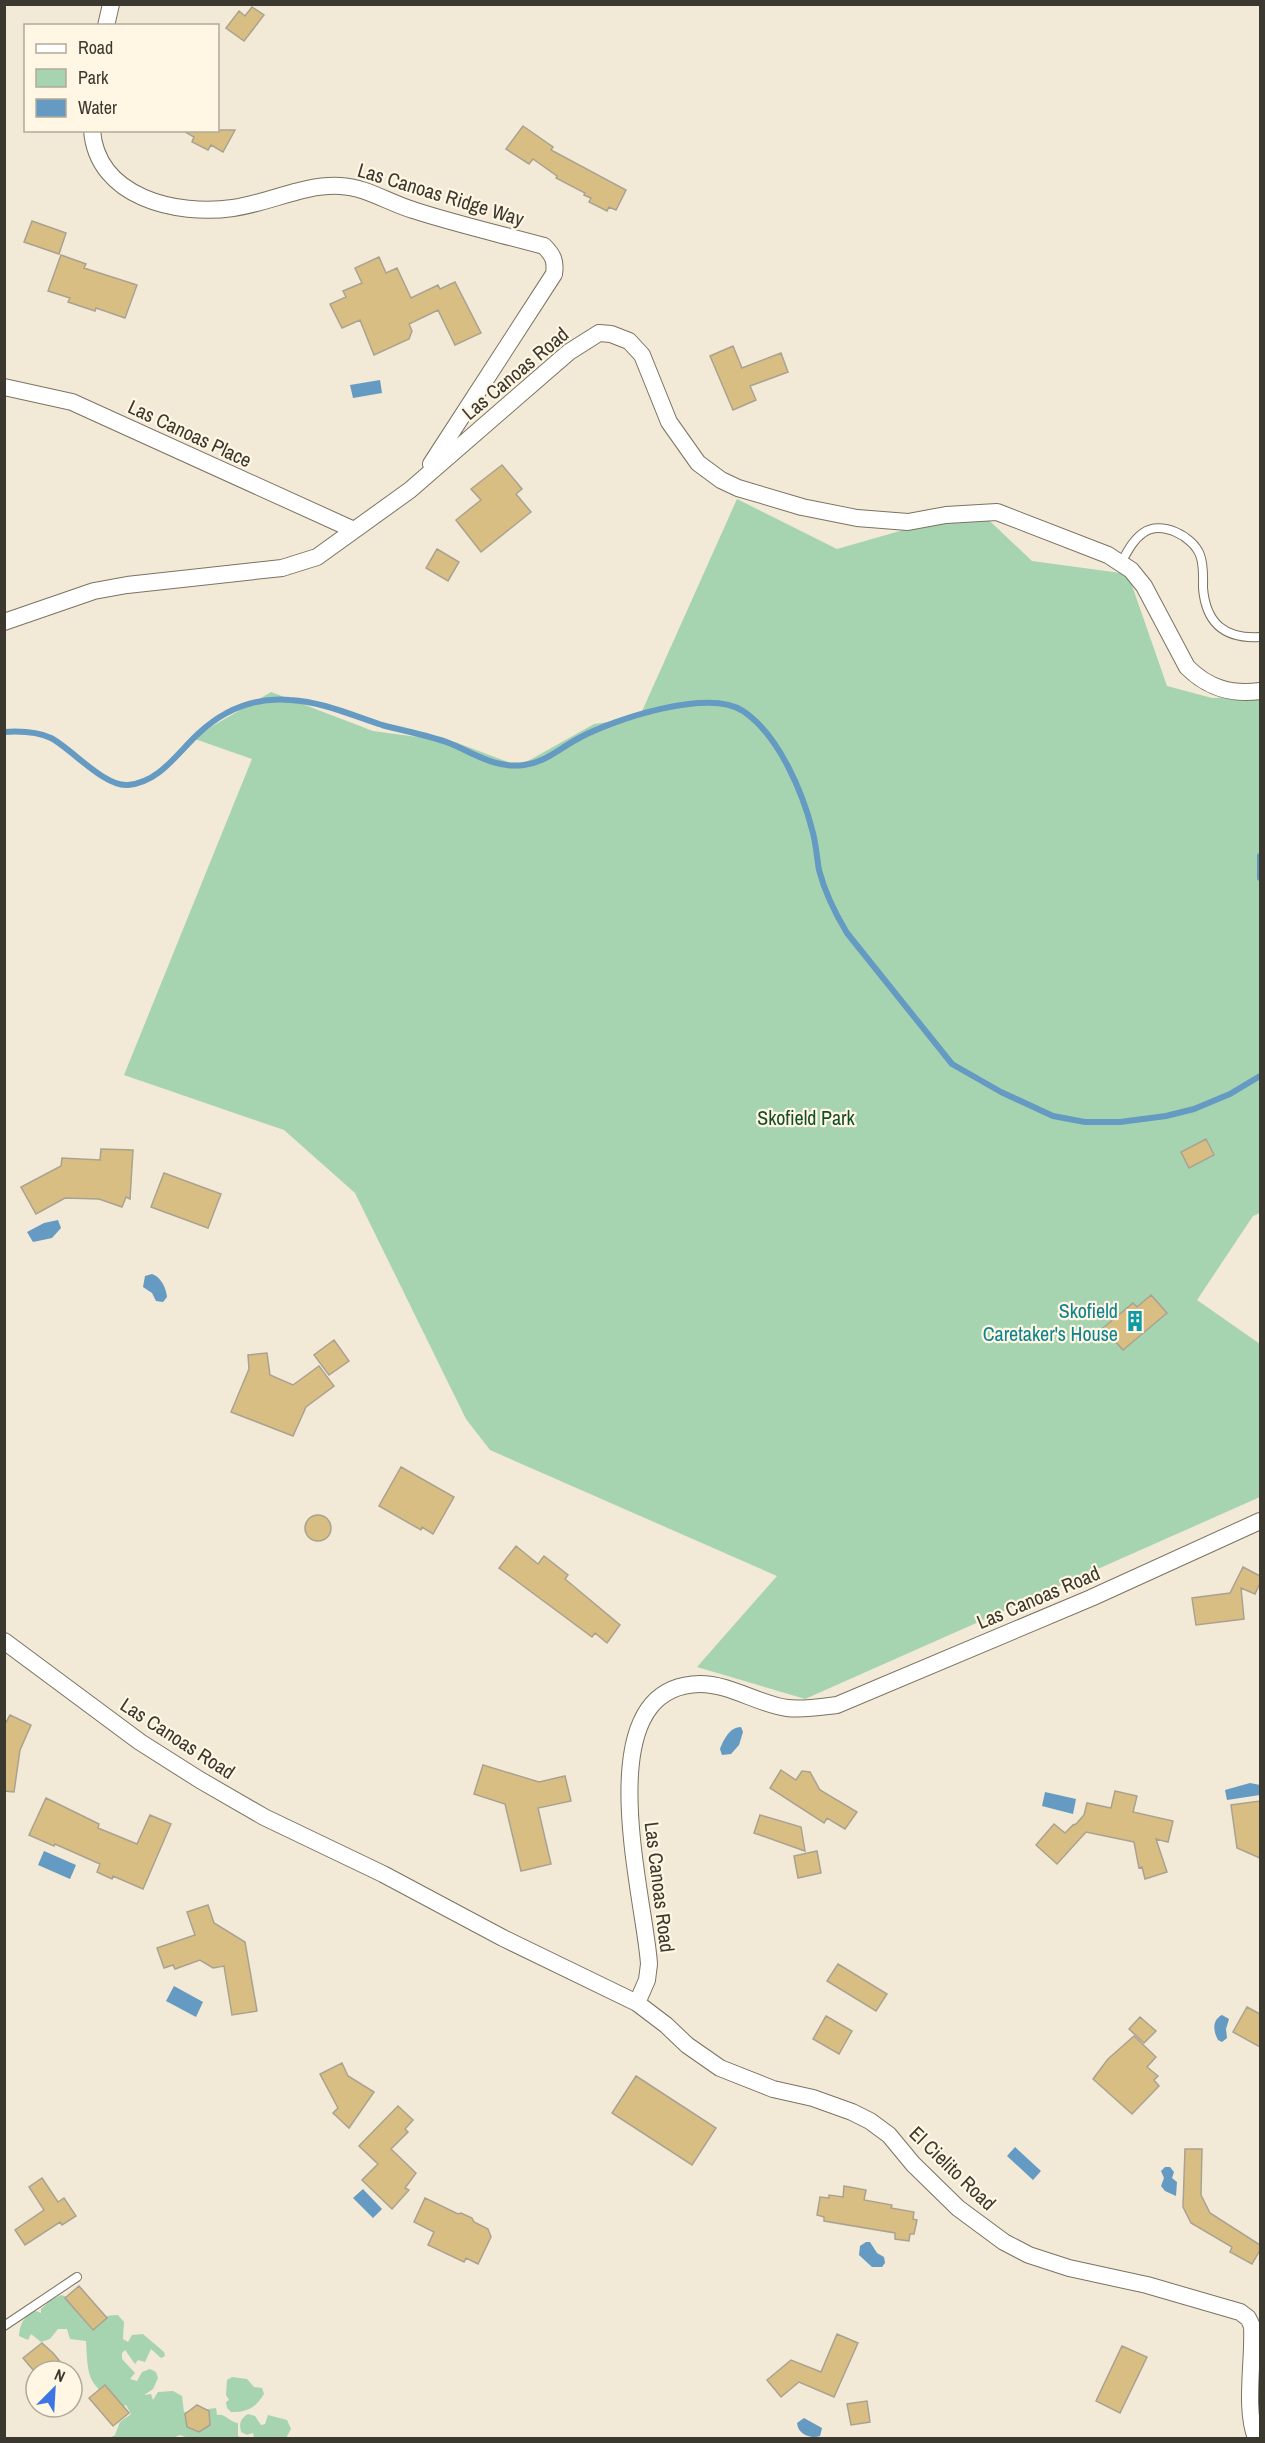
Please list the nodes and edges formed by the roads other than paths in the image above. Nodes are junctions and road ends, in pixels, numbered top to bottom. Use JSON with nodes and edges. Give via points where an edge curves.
{"nodes":[{"id":1,"x":111,"y":4,"type":"edge"},
{"id":2,"x":106,"y":24,"type":"edge"},
{"id":3,"x":92,"y":132,"type":"edge"},
{"id":4,"x":4,"y":387,"type":"edge"},
{"id":5,"x":421,"y":480,"type":"junction"},
{"id":6,"x":354,"y":530,"type":"junction"},
{"id":7,"x":1121,"y":562,"type":"junction"},
{"id":8,"x":4,"y":622,"type":"edge"},
{"id":9,"x":1260,"y":637,"type":"edge"},
{"id":10,"x":1260,"y":691,"type":"edge"},
{"id":11,"x":1260,"y":1521,"type":"edge"},
{"id":12,"x":4,"y":1641,"type":"edge"},
{"id":13,"x":637,"y":2003,"type":"junction"},
{"id":14,"x":77,"y":2277,"type":"dead end"},
{"id":15,"x":1256,"y":2324,"type":"edge"},
{"id":16,"x":4,"y":2326,"type":"edge"},
{"id":17,"x":1256,"y":2439,"type":"edge"}],
"edges":[{"from":1,"to":2,"type":"street"},
{"from":3,"to":5,"type":"street","name":"Las Canoas Ridge Way","via":[[98,158],[106,172],[134,193],[161,203],[193,208],[235,207],[319,187],[340,186],[361,189],[412,210],[544,246],[552,255],[554,274]]},
{"from":4,"to":6,"type":"street","name":"Las Canoas Place","via":[[72,402]]},
{"from":5,"to":6,"type":"street","name":"Las Canoas Road"},
{"from":5,"to":7,"type":"street","name":"Las Canoas Road","via":[[569,352],[599,333],[611,334],[628,341],[642,356],[669,422],[698,463],[738,488],[802,507],[898,522],[997,512]]},
{"from":6,"to":8,"type":"street","name":"Las Canoas Road","via":[[317,557],[282,568],[94,591]]},
{"from":7,"to":9,"type":"lane","via":[[1145,531],[1157,528],[1183,535],[1200,554],[1205,601],[1212,618],[1222,630],[1234,635]]},
{"from":7,"to":10,"type":"street","name":"Las Canoas Road","via":[[1144,586],[1186,667],[1205,682],[1227,691]]},
{"from":11,"to":13,"type":"street","name":"Las Canoas Road","via":[[1091,1598],[837,1705],[787,1708],[704,1684],[665,1694],[649,1708],[639,1726],[629,1769],[628,1802],[649,1964]]},
{"from":12,"to":13,"type":"street","name":"Las Canoas Road","via":[[140,1742],[237,1802]]},
{"from":13,"to":15,"type":"street","name":"El Cielito Road","via":[[720,2068],[773,2090],[843,2108],[870,2121],[889,2135],[958,2208],[1029,2255],[1211,2302],[1240,2312]]},
{"from":14,"to":16,"type":"lane"},
{"from":15,"to":17,"type":"street","name":"El Cielito Road","via":[[1251,2405]]}]}
